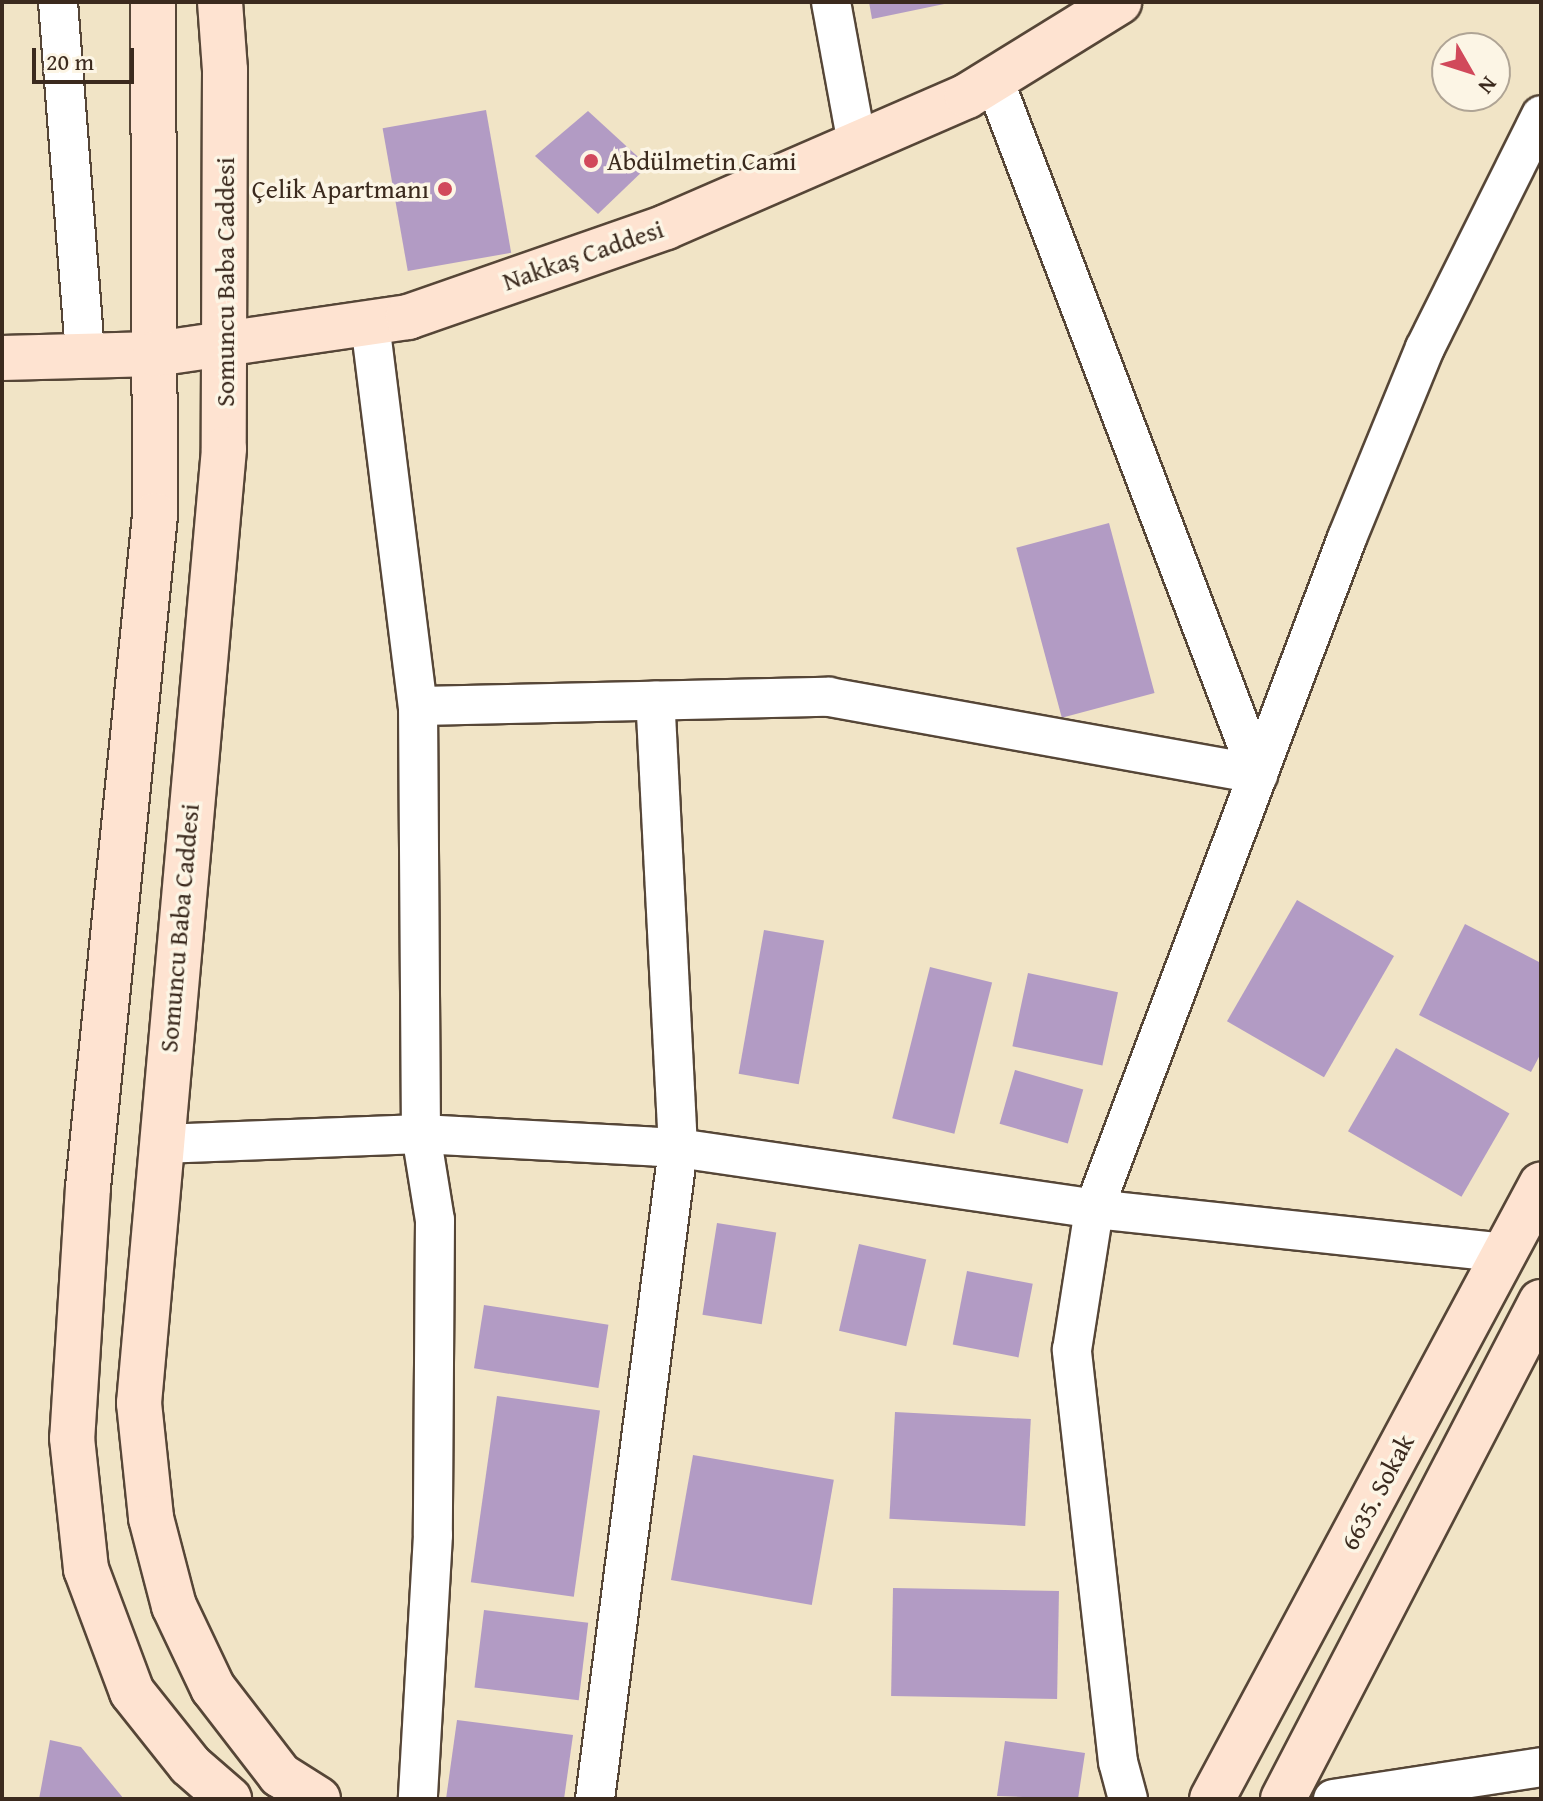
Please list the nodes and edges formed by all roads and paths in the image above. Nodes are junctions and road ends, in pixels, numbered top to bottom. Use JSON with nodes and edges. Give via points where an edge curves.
{"nodes":[{"id":1,"x":58,"y":2,"type":"edge"},
{"id":2,"x":153,"y":2,"type":"edge"},
{"id":3,"x":220,"y":2,"type":"edge"},
{"id":4,"x":831,"y":2,"type":"edge"},
{"id":5,"x":1119,"y":2,"type":"edge"},
{"id":6,"x":994,"y":80,"type":"junction"},
{"id":7,"x":1541,"y":115,"type":"edge"},
{"id":8,"x":857,"y":144,"type":"junction"},
{"id":9,"x":370,"y":323,"type":"junction"},
{"id":10,"x":224,"y":345,"type":"junction"},
{"id":11,"x":155,"y":354,"type":"junction"},
{"id":12,"x":85,"y":355,"type":"junction"},
{"id":13,"x":2,"y":358,"type":"edge"},
{"id":14,"x":655,"y":701,"type":"junction"},
{"id":15,"x":418,"y":706,"type":"junction"},
{"id":16,"x":1258,"y":774,"type":"junction"},
{"id":17,"x":421,"y":1134,"type":"junction"},
{"id":18,"x":161,"y":1144,"type":"junction"},
{"id":19,"x":678,"y":1148,"type":"junction"},
{"id":20,"x":1541,"y":1185,"type":"edge"},
{"id":21,"x":1094,"y":1209,"type":"junction"},
{"id":22,"x":1505,"y":1253,"type":"junction"},
{"id":23,"x":1541,"y":1302,"type":"edge"},
{"id":24,"x":1541,"y":1767,"type":"edge"},
{"id":25,"x":229,"y":1799,"type":"edge"},
{"id":26,"x":318,"y":1799,"type":"edge"},
{"id":27,"x":418,"y":1799,"type":"edge"},
{"id":28,"x":595,"y":1799,"type":"edge"},
{"id":29,"x":1128,"y":1799,"type":"edge"},
{"id":30,"x":1212,"y":1799,"type":"edge"},
{"id":31,"x":1283,"y":1799,"type":"edge"},
{"id":32,"x":1333,"y":1799,"type":"edge"}],
"edges":[{"from":1,"to":12,"type":"street"},
{"from":2,"to":11,"type":"main road"},
{"from":3,"to":10,"type":"main road","name":"Somuncu Baba Caddesi","via":[[225,70]]},
{"from":4,"to":8,"type":"street"},
{"from":5,"to":6,"type":"main road","name":"Nakkaş Caddesi"},
{"from":6,"to":8,"type":"main road","name":"Nakkaş Caddesi"},
{"from":6,"to":16,"type":"street"},
{"from":7,"to":16,"type":"street","via":[[1425,348]]},
{"from":8,"to":9,"type":"main road","name":"Nakkaş Caddesi","via":[[666,227],[408,317]]},
{"from":9,"to":10,"type":"main road","name":"Nakkaş Caddesi"},
{"from":9,"to":15,"type":"street"},
{"from":10,"to":11,"type":"main road","name":"Nakkaş Caddesi"},
{"from":10,"to":18,"type":"main road","name":"Somuncu Baba Caddesi","via":[[224,449]]},
{"from":11,"to":12,"type":"main road","name":"Nakkaş Caddesi"},
{"from":11,"to":25,"type":"main road","via":[[155,515],[90,1171],[72,1438],[86,1569],[132,1692],[190,1765]]},
{"from":12,"to":13,"type":"main road","name":"Nakkaş Caddesi"},
{"from":14,"to":15,"type":"street"},
{"from":14,"to":16,"type":"street","via":[[829,697]]},
{"from":14,"to":19,"type":"street"},
{"from":15,"to":17,"type":"street"},
{"from":16,"to":21,"type":"street"},
{"from":17,"to":18,"type":"street"},
{"from":17,"to":19,"type":"street"},
{"from":17,"to":27,"type":"street","via":[[435,1236],[433,1535]]},
{"from":18,"to":26,"type":"main road","name":"Somuncu Baba Caddesi","via":[[139,1403],[151,1518],[174,1606],[213,1688],[280,1775]]},
{"from":19,"to":21,"type":"street"},
{"from":19,"to":28,"type":"street"},
{"from":20,"to":22,"type":"main road","name":"6635. Sokak"},
{"from":21,"to":22,"type":"street"},
{"from":21,"to":29,"type":"street","via":[[1072,1350],[1118,1762]]},
{"from":22,"to":30,"type":"main road","name":"6635. Sokak"},
{"from":23,"to":31,"type":"main road"},
{"from":24,"to":32,"type":"street"}]}
